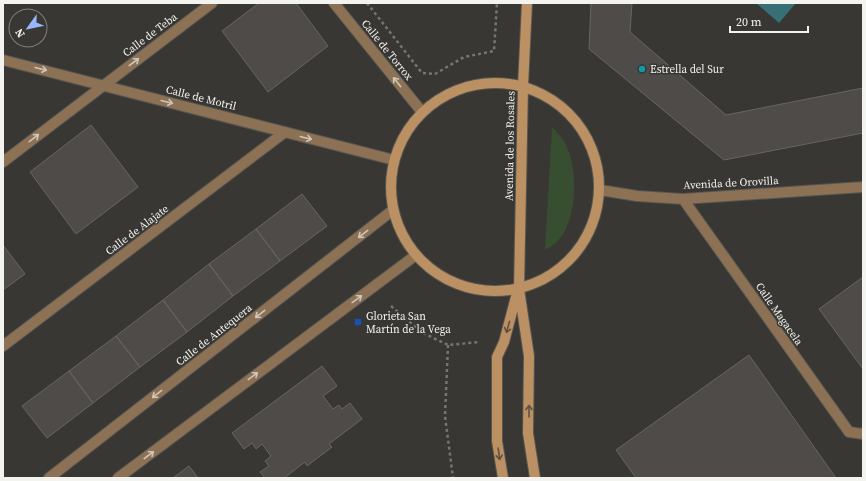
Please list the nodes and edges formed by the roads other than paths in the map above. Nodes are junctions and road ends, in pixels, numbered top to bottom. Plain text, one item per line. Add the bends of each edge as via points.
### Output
1 (212, 3) edge
2 (334, 3) edge
3 (527, 3) edge
4 (3, 60) edge
5 (102, 85) junction
6 (523, 86) junction
7 (422, 112) junction
8 (285, 132) junction
9 (394, 160) junction
10 (3, 162) edge
11 (863, 187) edge
12 (600, 190) junction
13 (683, 199) junction
14 (393, 210) junction
15 (416, 255) junction
16 (519, 289) junction
17 (3, 346) edge
18 (863, 434) edge
19 (49, 478) edge
20 (118, 478) edge
21 (503, 478) edge
22 (535, 478) edge

5 -> 1 street, Calle de Teba
7 -> 2 street, Calle de Torrox
3 - 6 main road, Avenida de los Rosales
4 -> 5 street, Calle de Motril
5 -> 8 street, Calle de Motril
10 -> 5 street, Calle de Teba
6 - 7 main road via 487,82 452,92
6 - 12 main road via 554,100 580,125 595,156
6 - 16 main road, Avenida de los Rosales
7 - 9 main road via 405,134
8 -> 9 street, Calle de Motril
8 - 17 street, Calle de Alajate
9 - 14 main road via 391,185
11 - 13 street, Avenida de Orovilla
12 - 13 street, Avenida de Orovilla
12 - 16 main road via 593,224 576,254 550,276
13 - 18 street, Calle Magacela via 849,432
14 - 15 main road via 402,234
14 -> 19 street, Calle de Antequera
15 - 16 main road via 437,274 462,286 490,292
20 -> 15 street
16 -> 21 main road, Avenida de los Rosales via 504,342 497,356 497,441
22 -> 16 main road, Avenida de los Rosales via 528,433 529,356

